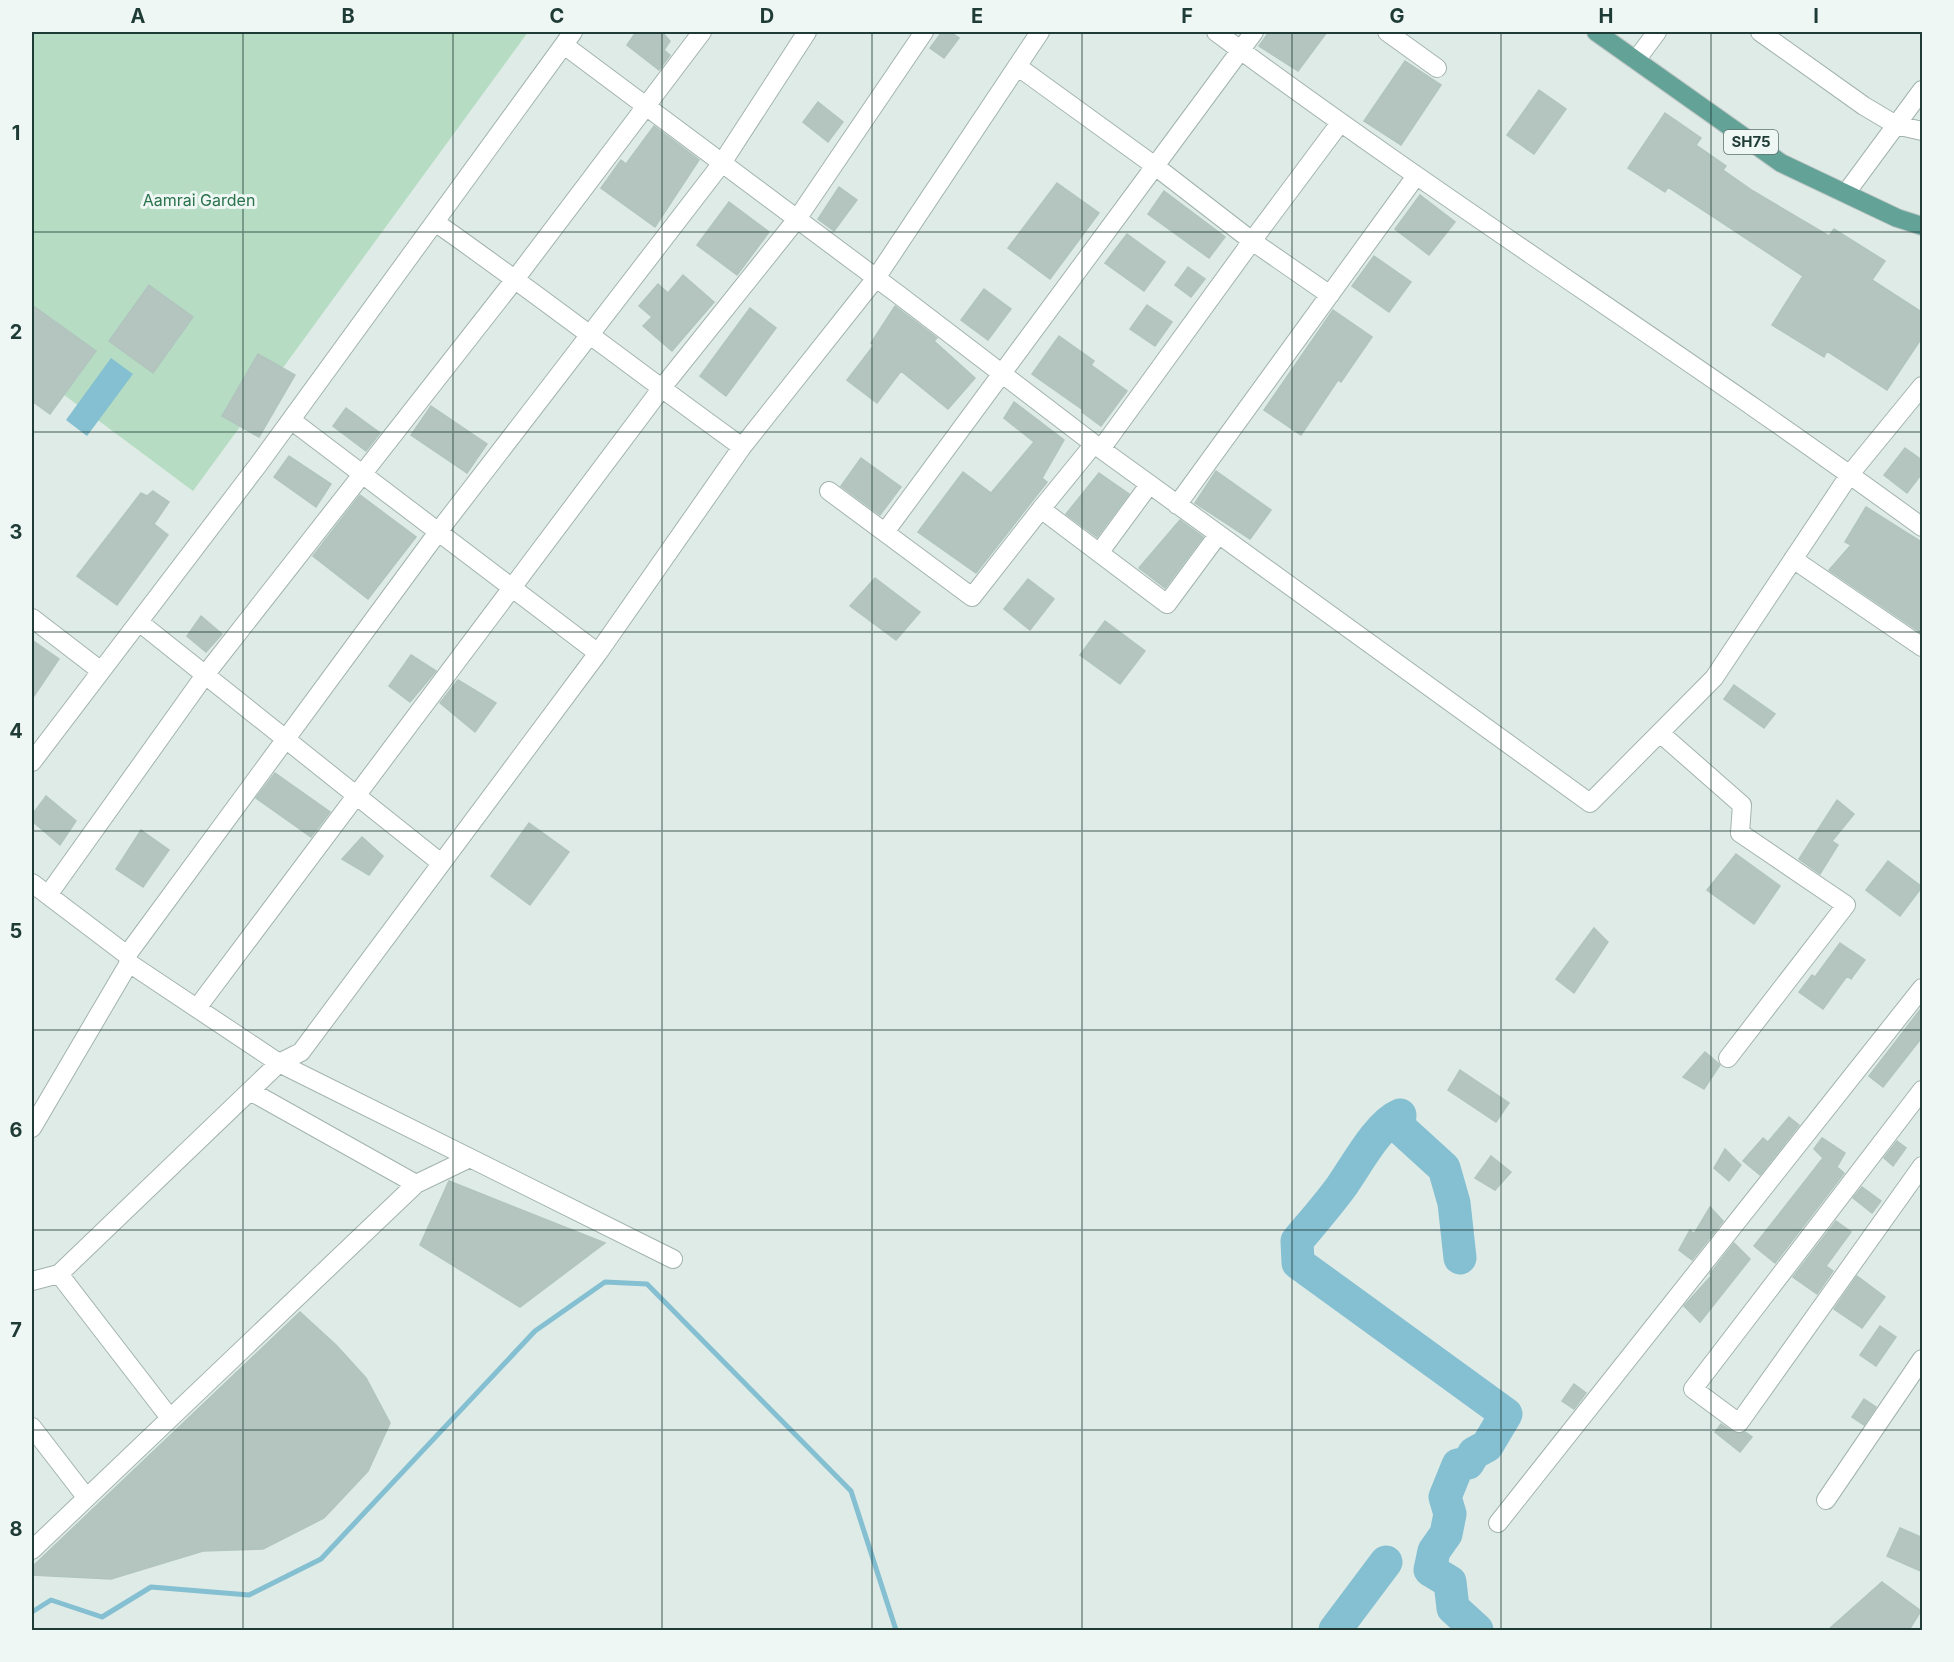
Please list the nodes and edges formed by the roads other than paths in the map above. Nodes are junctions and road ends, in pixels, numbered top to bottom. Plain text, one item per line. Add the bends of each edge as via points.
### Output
1 (702, 32) edge
2 (807, 32) edge
3 (924, 32) edge
4 (1040, 32) edge
5 (1216, 32) edge
6 (1254, 32) edge
7 (1387, 32) edge
8 (1596, 32) edge
9 (1657, 32) edge
10 (1760, 32) edge
11 (568, 38) edge
12 (1240, 50) junction
13 (1636, 60) junction
14 (1017, 66) junction
15 (1437, 68) dead end
16 (1923, 90) edge
17 (647, 107) junction
18 (1340, 123) junction
19 (1896, 125) junction
20 (1923, 131) edge
21 (722, 163) junction
22 (1155, 166) junction
23 (1416, 176) junction
24 (1846, 193) junction
25 (797, 219) junction
26 (435, 222) junction
27 (1923, 225) edge
28 (1252, 241) junction
29 (516, 278) junction
30 (876, 278) junction
31 (1330, 295) junction
32 (589, 336) junction
33 (1003, 375) junction
34 (1923, 386) edge
35 (661, 389) junction
36 (291, 420) junction
37 (742, 447) junction
38 (1097, 447) junction
39 (362, 474) junction
40 (1850, 474) junction
41 (1149, 485) junction
42 (829, 491) dead end
43 (1177, 505) junction
44 (1041, 509) junction
45 (1923, 527) edge
46 (438, 532) junction
47 (885, 532) junction
48 (1218, 535) junction
49 (1099, 553) junction
50 (1793, 559) junction
51 (513, 589) junction
52 (32, 618) edge
53 (139, 622) junction
54 (1923, 647) edge
55 (598, 653) junction
56 (101, 671) junction
57 (205, 675) junction
58 (1660, 733) junction
59 (285, 738) junction
60 (32, 762) edge
61 (357, 796) junction
62 (441, 863) junction
63 (32, 882) edge
64 (48, 895) junction
65 (128, 959) junction
66 (1923, 988) edge
67 (197, 1008) junction
68 (1728, 1058) dead end
69 (279, 1063) junction
70 (1923, 1090) edge
71 (250, 1091) junction
72 (32, 1128) edge
73 (470, 1158) junction
74 (1923, 1166) edge
75 (416, 1184) junction
76 (673, 1258) dead end
77 (59, 1274) junction
78 (32, 1281) edge
79 (1923, 1359) edge
80 (170, 1418) junction
81 (32, 1427) edge
82 (86, 1497) junction
83 (1826, 1500) dead end
84 (1498, 1523) dead end
85 (32, 1550) edge

1 - 17 street
2 - 21 street
3 - 25 street
4 - 14 street
5 - 12 street
6 - 12 street
7 - 15 street
8 - 13 main road, SH75
9 - 13 street
10 - 19 street
11 - 17 street
11 - 26 street
12 - 18 street
12 - 22 street
13 - 24 main road, SH75 via 1781,163
14 - 22 street
14 - 30 street
16 - 19 street
17 - 21 street
17 - 29 street
18 - 23 street
18 - 28 street
19 - 20 street
19 - 24 street
21 - 25 street
21 - 32 street
22 - 28 street
22 - 33 street
23 - 31 street
23 - 40 street
24 - 27 main road, SH75 via 1897,218
25 - 30 street
25 - 35 street
26 - 29 street
26 - 36 street
28 - 31 street
28 - 38 street
29 - 32 street
29 - 39 street
30 - 33 street
30 - 37 street
31 - 43 street
32 - 35 street
32 - 46 street
33 - 38 street
33 - 47 street
34 - 40 street
35 - 37 street
35 - 51 street
36 - 39 street
36 - 53 street
37 - 55 street
38 - 41 street
38 - 44 street
39 - 46 street
39 - 57 street
40 - 45 street
40 - 50 street
41 - 43 street
41 - 49 street
42 - 47 street
43 - 48 street
44 - 47 street via 972,597
44 - 49 street
46 - 51 street
46 - 59 street
48 - 49 street via 1167,604
48 - 58 street via 1590,803
50 - 54 street
50 - 58 street via 1714,678
51 - 55 street
51 - 61 street
52 - 56 street
53 - 56 street
53 - 57 street
55 - 62 street
56 - 60 street
57 - 59 street
57 - 64 street
58 - 68 street via 1742,805 1740,833 1846,905
59 - 61 street
59 - 65 street
61 - 62 street
61 - 67 street
62 - 69 street via 301,1052
63 - 64 street
64 - 65 street
65 - 67 street
65 - 72 street
66 - 84 street
67 - 69 street
69 - 71 street
69 - 73 street
70 - 74 street via 1693,1389 1739,1423
71 - 75 street
71 - 77 street
73 - 75 street
73 - 76 street
75 - 80 street
77 - 78 street
77 - 80 street
79 - 83 street
80 - 82 street
81 - 82 street
82 - 85 street

